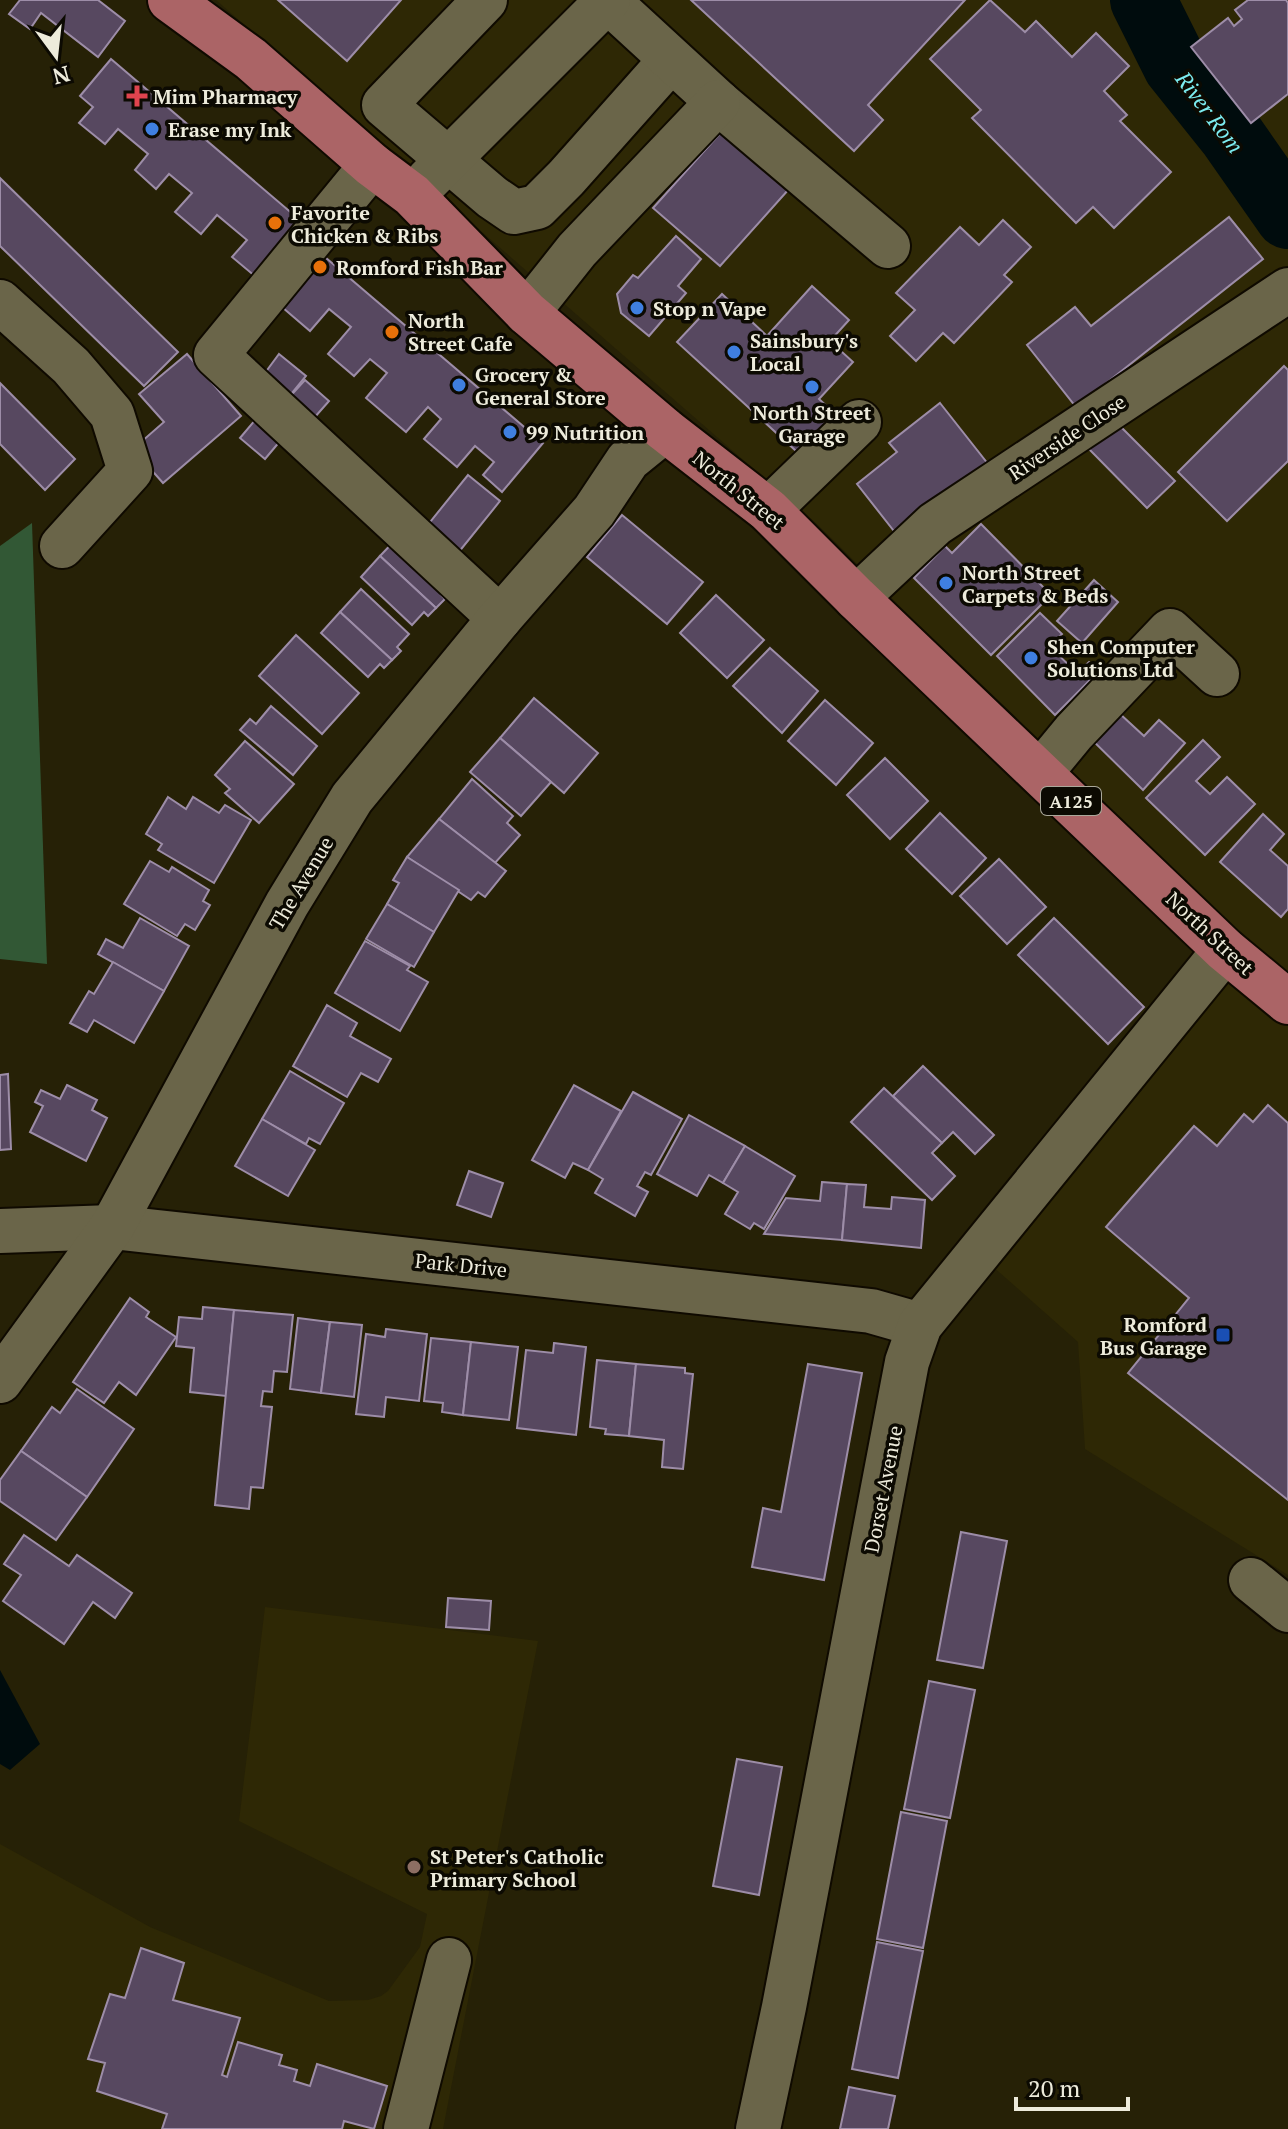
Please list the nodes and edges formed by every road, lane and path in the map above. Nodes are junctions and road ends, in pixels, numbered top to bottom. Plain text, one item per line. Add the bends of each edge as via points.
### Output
1 (170, 0) edge
2 (485, 0) edge
3 (607, 0) edge
4 (671, 60) junction
5 (718, 102) junction
6 (450, 160) junction
7 (372, 165) junction
8 (412, 195) junction
9 (888, 246) dead end
10 (1288, 290) edge
11 (0, 302) edge
12 (527, 313) junction
13 (859, 422) dead end
14 (665, 430) junction
15 (768, 510) junction
16 (62, 546) dead end
17 (856, 598) junction
18 (500, 618) junction
19 (1217, 674) dead end
20 (1041, 772) junction
21 (1225, 950) junction
22 (1288, 1002) edge
23 (112, 1227) junction
24 (0, 1231) edge
25 (920, 1325) junction
26 (0, 1381) edge
27 (1251, 1580) dead end
28 (1288, 1610) edge
29 (449, 1960) dead end
30 (406, 2129) edge
31 (758, 2129) edge

1 - 7 main road, North Street / A125 via 251,59
2 - 6 street via 384,105
3 - 4 street
3 - 6 street
4 - 5 street
4 - 6 street via 537,207 514,212
5 - 9 street
5 - 12 street via 577,250
6 - 8 street
7 - 8 main road, North Street / A125
7 - 18 street via 216,355
8 - 12 main road, North Street / A125
10 - 17 street, Riverside Close via 935,524
11 - 16 street via 71,366 112,414 130,471
12 - 14 main road, North Street / A125
13 - 15 street
14 - 15 main road, North Street / A125
14 - 18 street, The Avenue via 628,460 594,511
15 - 17 main road, North Street / A125
17 - 20 main road, North Street / A125
18 - 23 street, The Avenue via 352,798 287,904
19 - 20 street via 1170,631
20 - 21 main road, North Street / A125
21 - 22 main road, North Street / A125
21 - 25 street, Dorset Avenue
23 - 24 street, Park Drive
23 - 25 street, Park Drive via 871,1311
23 - 26 street, The Avenue
25 - 31 street, Dorset Avenue via 907,1362
27 - 28 street
29 - 30 street

